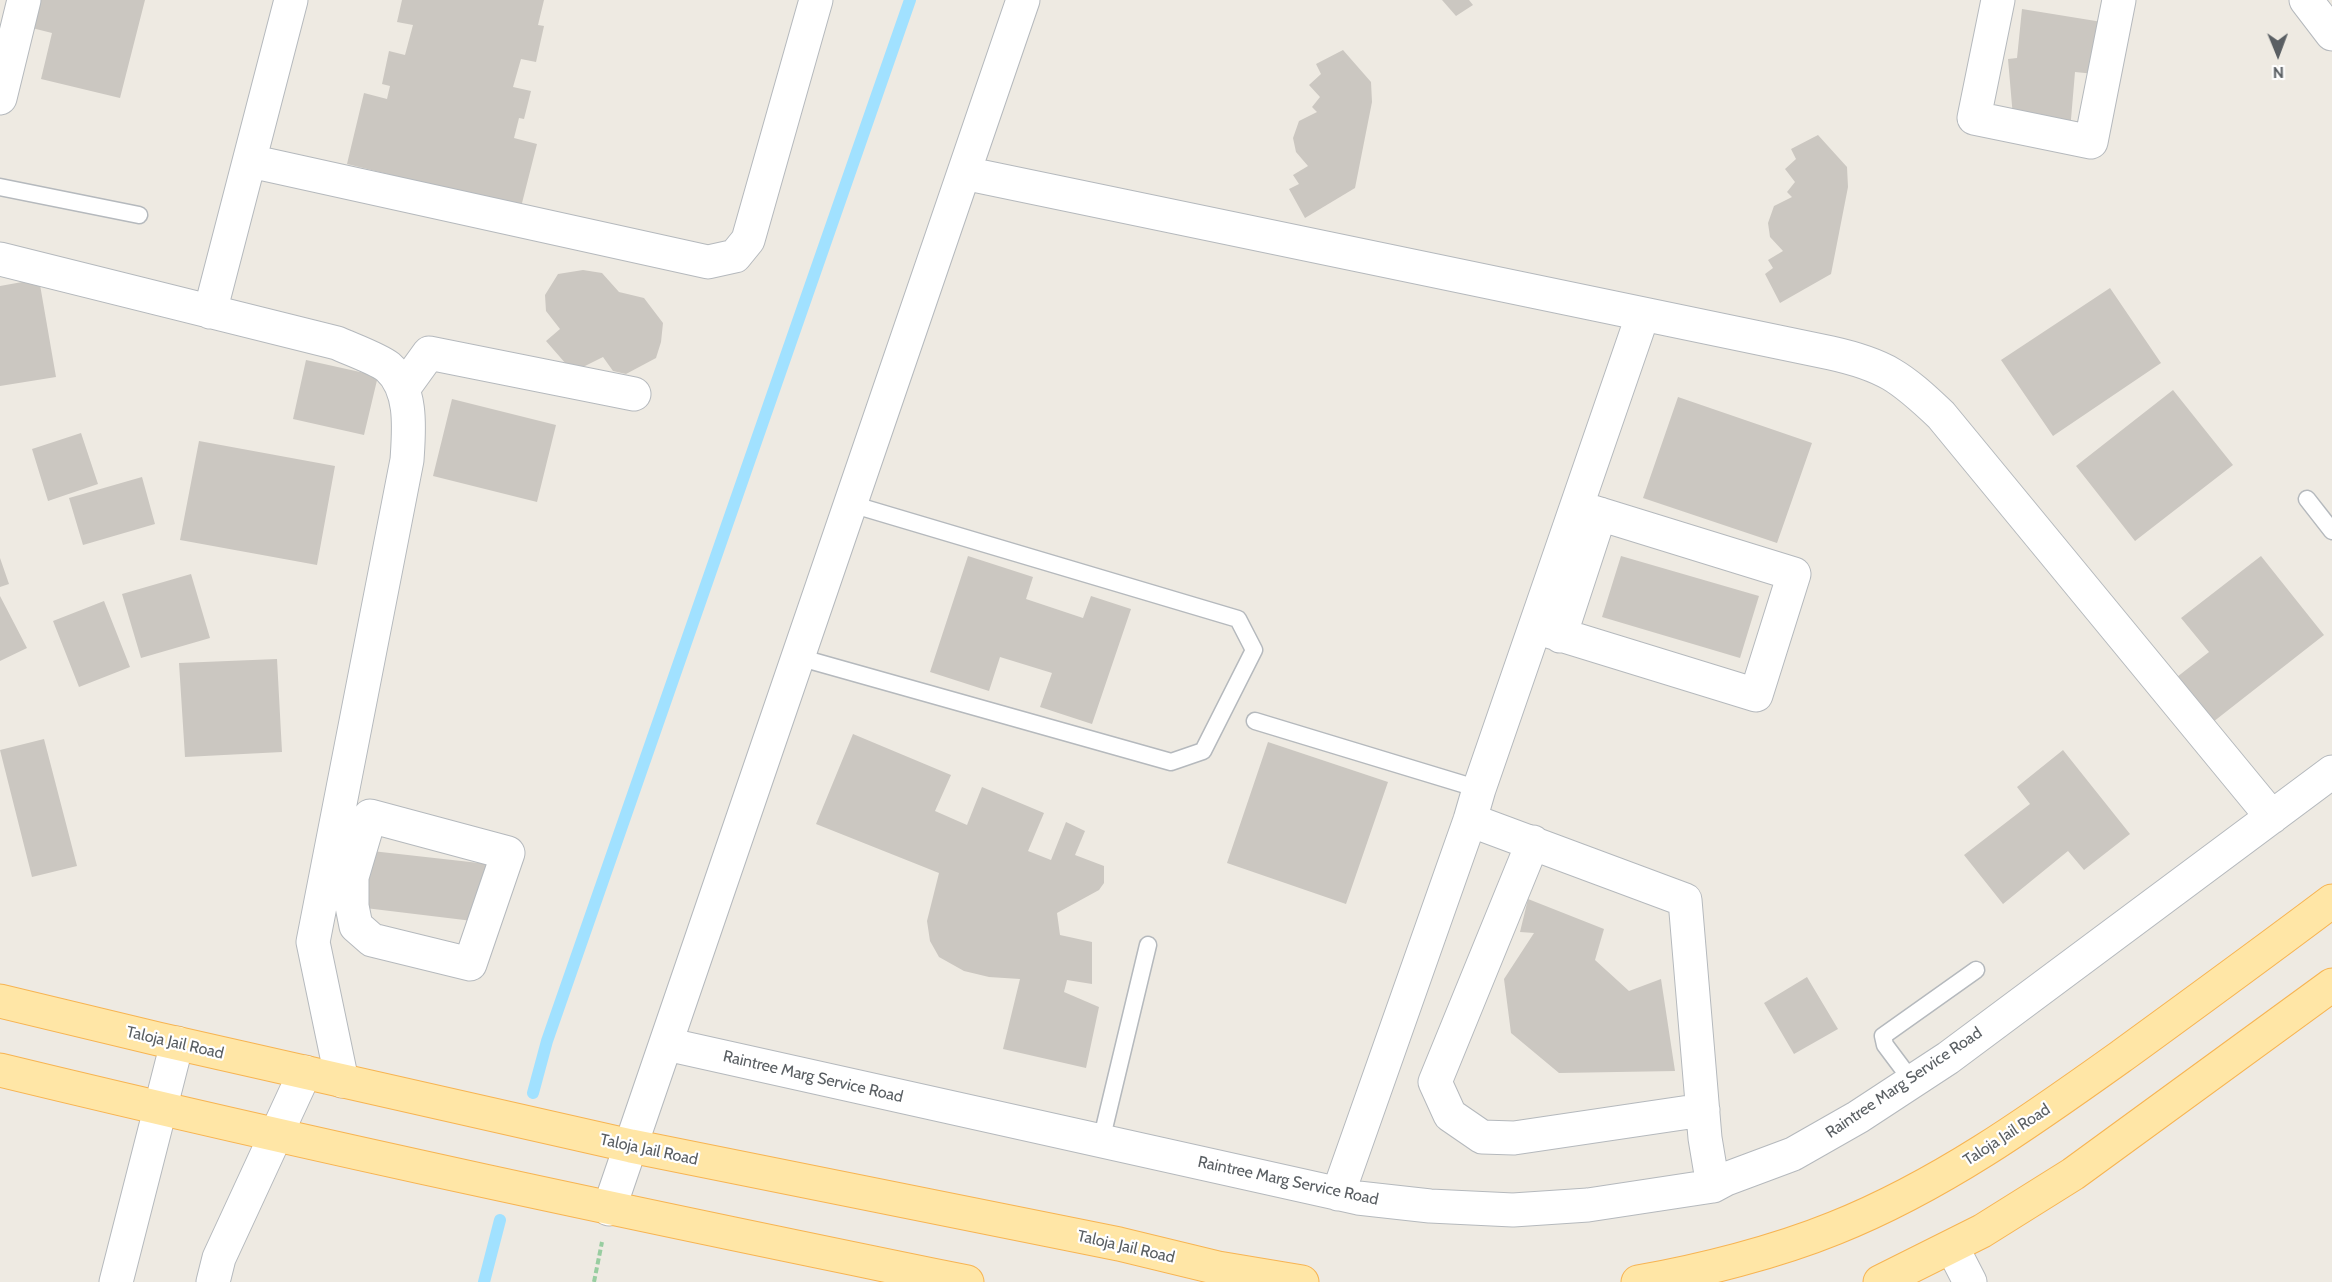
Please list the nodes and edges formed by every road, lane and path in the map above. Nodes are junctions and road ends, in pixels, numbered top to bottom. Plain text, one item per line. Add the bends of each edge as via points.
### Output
1 (24, 0) edge
2 (291, 0) edge
3 (816, 0) edge
4 (1023, 0) edge
5 (1998, 0) edge
6 (2119, 0) edge
7 (2306, 0) edge
8 (2332, 34) edge
9 (0, 98) edge
10 (250, 161) junction
11 (964, 173) junction
12 (0, 187) edge
13 (140, 215) dead end
14 (0, 259) edge
15 (210, 312) junction
16 (1643, 314) junction
17 (403, 389) junction
18 (634, 393) dead end
19 (2307, 499) dead end
20 (851, 504) junction
21 (1588, 510) junction
22 (2332, 531) edge
23 (1548, 631) junction
24 (798, 657) junction
25 (1255, 721) dead end
26 (2332, 772) edge
27 (1479, 789) junction
28 (2272, 817) junction
29 (1470, 820) junction
30 (351, 830) junction
31 (1533, 842) junction
32 (2332, 901) edge
33 (1148, 945) dead end
34 (1976, 970) dead end
35 (2332, 985) edge
36 (0, 1001) edge
37 (177, 1043) junction
38 (666, 1044) junction
39 (0, 1070) edge
40 (305, 1072) junction
41 (342, 1081) junction
42 (1912, 1081) junction
43 (160, 1109) junction
44 (1703, 1110) junction
45 (276, 1134) junction
46 (1101, 1141) junction
47 (631, 1146) junction
48 (1713, 1186) junction
49 (1338, 1194) junction
50 (609, 1209) junction
51 (1952, 1247) junction
52 (116, 1282) edge
53 (213, 1282) edge
54 (967, 1282) edge
55 (1302, 1282) edge
56 (1638, 1282) edge
57 (1880, 1282) edge
58 (1970, 1282) edge

1 - 9 street
2 - 10 street
3 - 10 street via 748,240 735,256 708,262
4 - 11 street
5 - 6 street via 1974,117 2091,142
7 - 8 street
10 - 15 street
11 - 16 street
11 - 20 street
12 - 13 lane
14 - 15 street
15 - 17 street via 337,343 388,367
16 - 21 street
16 - 28 street via 1859,359 1910,385 1941,415
17 - 18 street via 429,353
17 - 30 street via 410,425 407,460
19 - 22 lane
20 - 24 street
20 - 24 lane via 1238,619 1254,650 1203,751 1171,762
21 - 23 street
21 - 23 street via 1794,574 1756,696
23 - 27 street
24 - 38 street
25 - 27 lane
26 - 28 street, Raintree Marg Service Road
27 - 29 street
28 - 42 street, Raintree Marg Service Road
29 - 31 street
29 - 49 street
30 - 30 street via 370,816 508,853 470,964 372,940 356,926
30 - 41 street via 313,942
31 - 44 street via 1686,900
31 - 44 street via 1435,1082 1450,1114 1482,1137 1514,1138
32 - 56 main road, Taloja Jail Road via 2036,1118 1948,1173 1835,1228 1728,1261
33 - 46 lane
34 - 42 lane via 1883,1036 1885,1045
35 - 51 main road via 2073,1174
36 - 37 main road, Taloja Jail Road
37 - 40 main road, Taloja Jail Road
37 - 43 street
38 - 46 street, Raintree Marg Service Road
38 - 47 street
39 - 43 main road
40 - 41 main road, Taloja Jail Road
40 - 45 street
41 - 47 main road, Taloja Jail Road
42 - 48 street, Raintree Marg Service Road via 1858,1118 1793,1154
43 - 45 main road
43 - 52 street
44 - 48 street
45 - 50 main road
45 - 53 street via 219,1258
46 - 49 street, Raintree Marg Service Road
47 - 50 street
47 - 55 main road, Taloja Jail Road
48 - 49 street, Raintree Marg Service Road via 1588,1205 1513,1210 1430,1206
50 - 54 main road
51 - 57 main road
51 - 58 street

